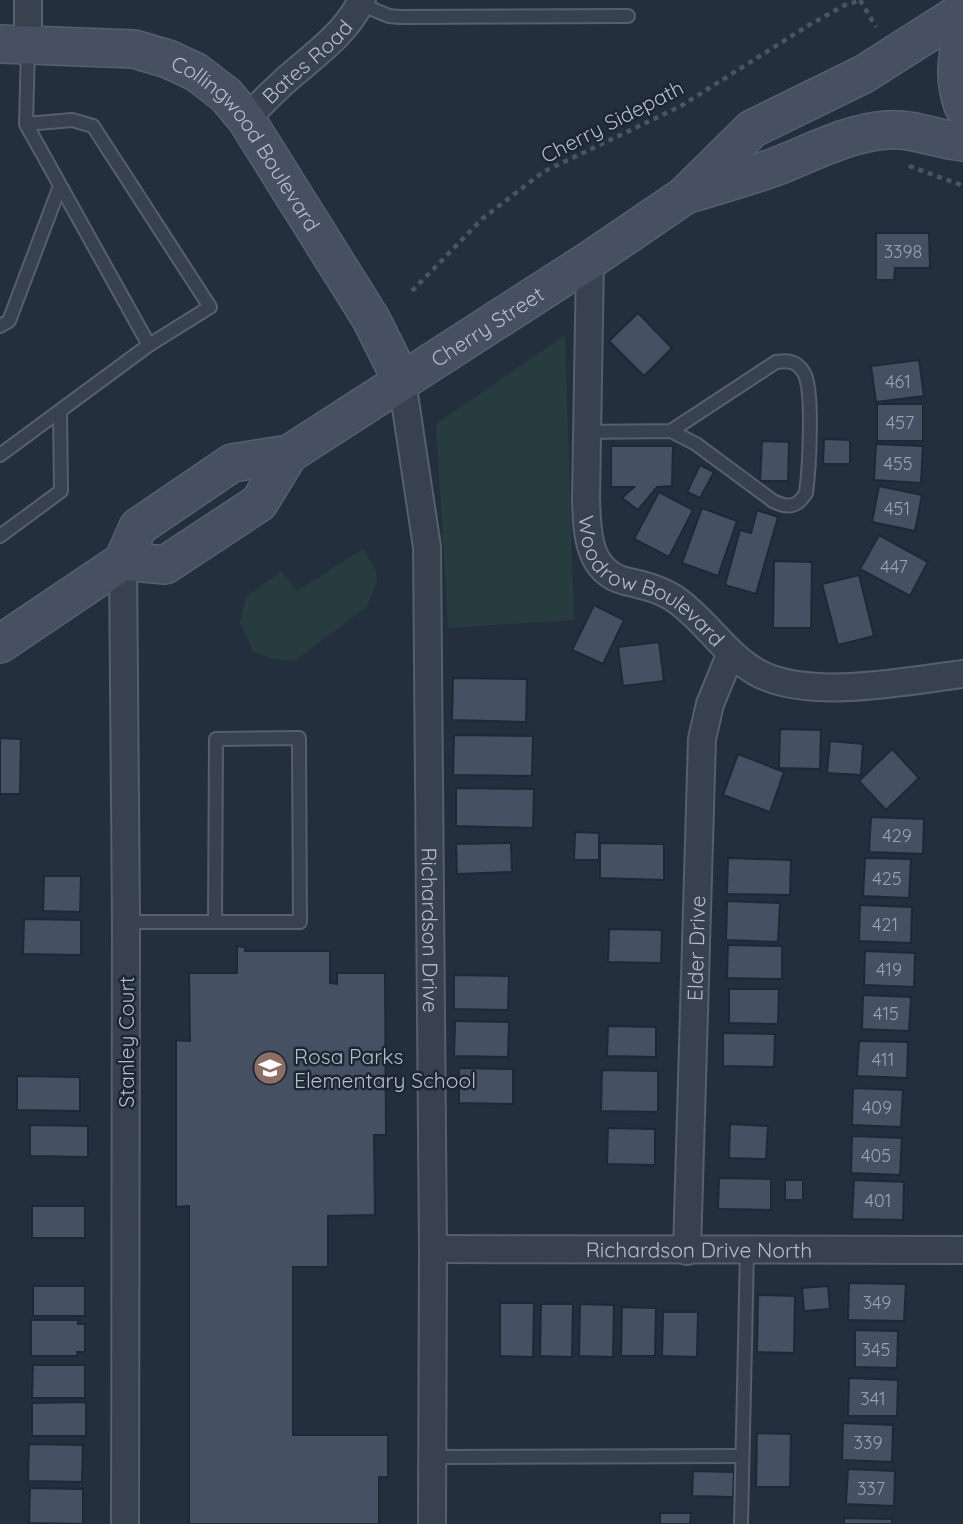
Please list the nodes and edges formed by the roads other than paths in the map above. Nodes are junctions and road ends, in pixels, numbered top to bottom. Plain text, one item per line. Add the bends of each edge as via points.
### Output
1 (28, 0) edge
2 (361, 2) edge
3 (963, 11) edge
4 (628, 16) dead end
5 (963, 34) edge
6 (14, 44) edge
7 (963, 106) edge
8 (246, 119) junction
9 (26, 124) junction
10 (963, 142) edge
11 (61, 186) junction
12 (684, 196) junction
13 (590, 260) junction
14 (0, 326) edge
15 (149, 345) junction
16 (402, 381) junction
17 (60, 411) junction
18 (671, 431) junction
19 (586, 432) junction
20 (289, 454) junction
21 (0, 455) edge
22 (0, 536) edge
23 (123, 561) junction
24 (0, 644) edge
25 (731, 653) junction
26 (963, 674) edge
27 (126, 922) junction
28 (215, 922) junction
29 (433, 1249) junction
30 (963, 1250) edge
31 (687, 1251) junction
32 (747, 1251) junction
33 (742, 1456) junction
34 (434, 1457) junction
35 (125, 1524) edge
36 (432, 1524) edge
37 (741, 1524) edge

1 - 6 street
2 - 4 lane via 400,17
2 - 8 street, Bates Road via 340,35
3 - 12 main road, Cherry Street via 864,74 752,129
5 - 7 main road via 956,79
6 - 8 main road, Collingwood Boulevard via 134,50 168,59 196,72 226,95
6 - 9 lane
8 - 16 main road, Collingwood Boulevard via 371,319
9 - 11 lane
9 - 15 lane via 72,120 93,126 210,307
10 - 12 main road, Cherry Street via 911,130 862,134
11 - 14 lane via 9,321
11 - 15 lane
12 - 13 main road, Cherry Street
13 - 16 main road, Cherry Street
13 - 19 street, Woodrow Boulevard
15 - 17 lane
16 - 20 main road, Cherry Street
16 - 29 street, Richardson Drive via 427,547
17 - 21 lane
17 - 22 lane via 61,491
18 - 18 lane via 776,362 795,363 808,381 806,493 793,506 773,501
18 - 19 lane
19 - 25 street, Woodrow Boulevard via 587,524 595,560 606,573 676,600
20 - 23 main road, Cherry Street via 232,463 138,527
20 - 23 main road, Cherry Street via 259,503 165,565
23 - 24 main road
23 - 27 street, Stanley Court
25 - 26 street, Woodrow Boulevard via 759,674 818,687 876,686
25 - 31 street, Elder Drive via 710,704 702,739
27 - 28 lane
27 - 35 street, Stanley Court
28 - 28 lane via 300,922 299,738 216,739
29 - 31 street, Richardson Drive North
29 - 34 street, Richardson Drive
30 - 32 street, Richardson Drive North
31 - 32 street, Richardson Drive North
32 - 33 lane
33 - 34 lane
33 - 37 lane
34 - 36 street, Richardson Drive

